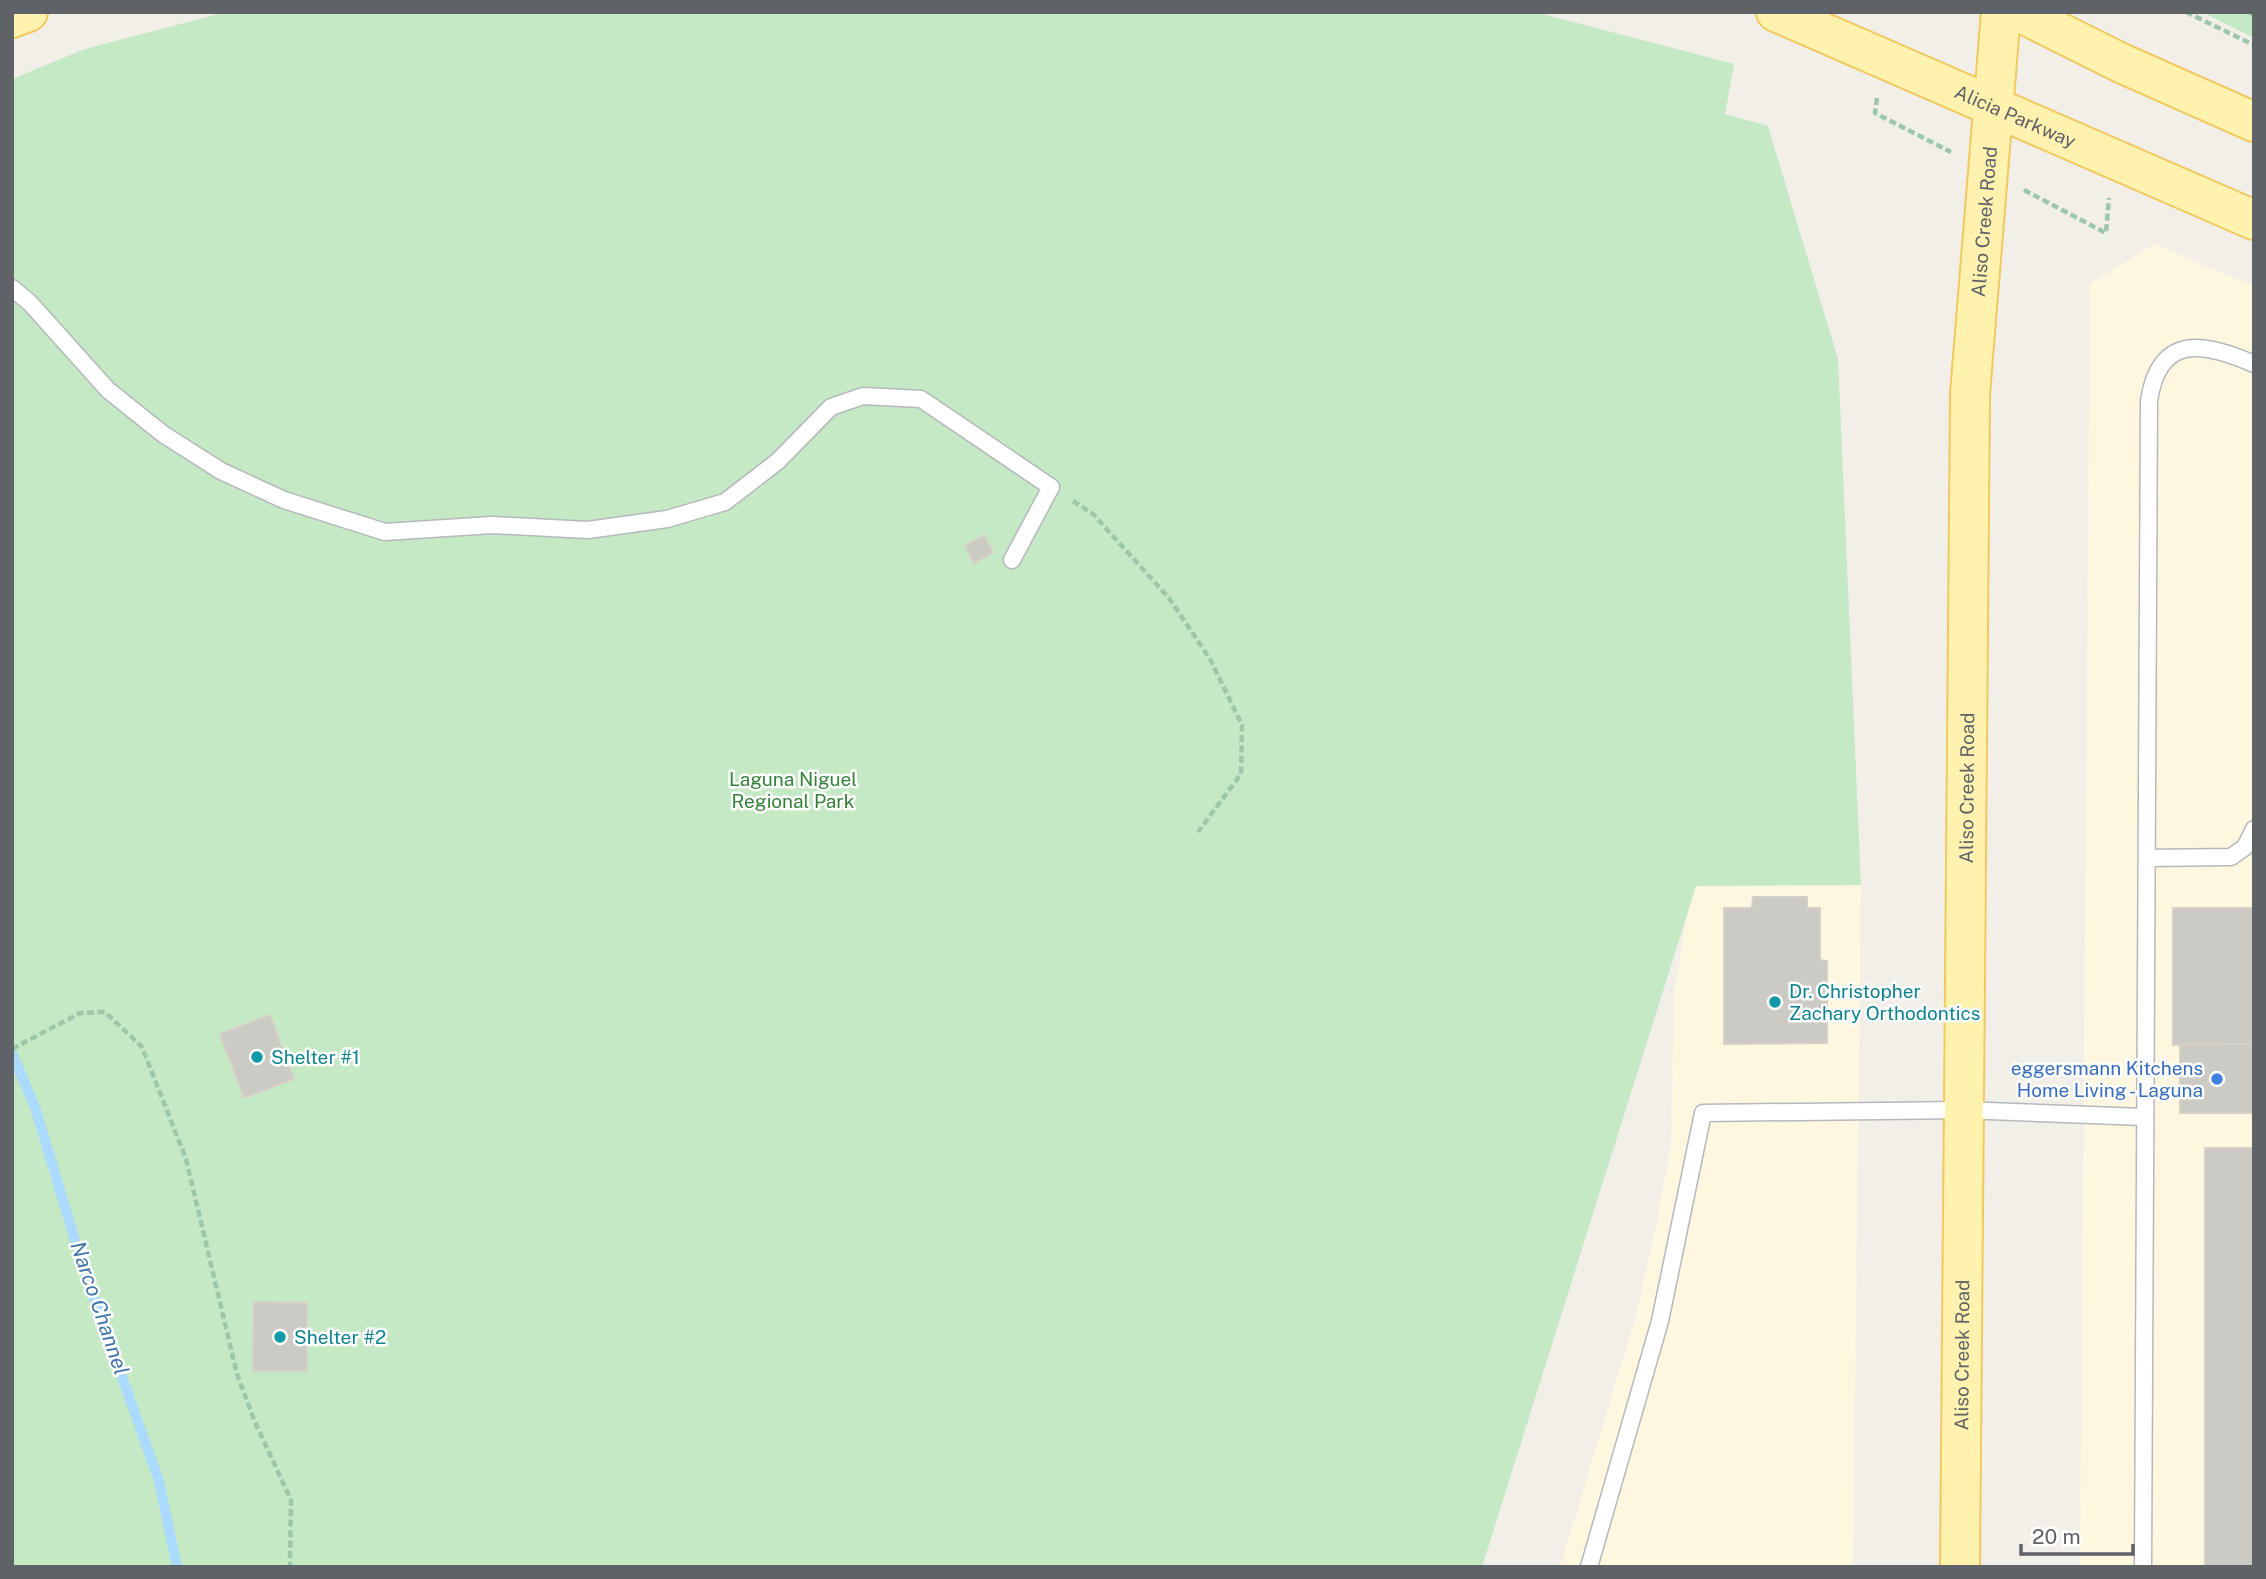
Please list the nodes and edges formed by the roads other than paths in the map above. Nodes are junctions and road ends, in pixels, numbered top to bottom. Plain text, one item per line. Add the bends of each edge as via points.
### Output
1 (29, 12) edge
2 (1776, 12) edge
3 (2001, 12) edge
4 (2019, 12) edge
5 (12, 18) edge
6 (1993, 104) junction
7 (2254, 122) edge
8 (2254, 220) edge
9 (12, 288) edge
10 (2254, 364) edge
11 (1013, 560) dead end
12 (2254, 829) edge
13 (2147, 858) junction
14 (1963, 1110) junction
15 (2143, 1117) junction
16 (2143, 1565) edge
17 (1589, 1567) edge
18 (1960, 1567) edge

1 - 5 main road
2 - 6 main road, Alicia Parkway
3 - 6 main road, Aliso Creek Road
4 - 7 main road
6 - 8 main road, Alicia Parkway
6 - 14 main road, Aliso Creek Road via 1969,394
9 - 11 lane via 108,390 163,434 220,471 274,495 385,532 492,525 589,530 667,519 725,502 778,461 831,407 863,396 899,396 922,399 1051,487
10 - 13 lane via 2207,346 2165,359 2152,377
12 - 13 lane via 2245,847 2231,857
13 - 15 lane
14 - 15 lane
14 - 17 lane via 1703,1113 1660,1321
14 - 18 main road, Aliso Creek Road
15 - 16 lane

